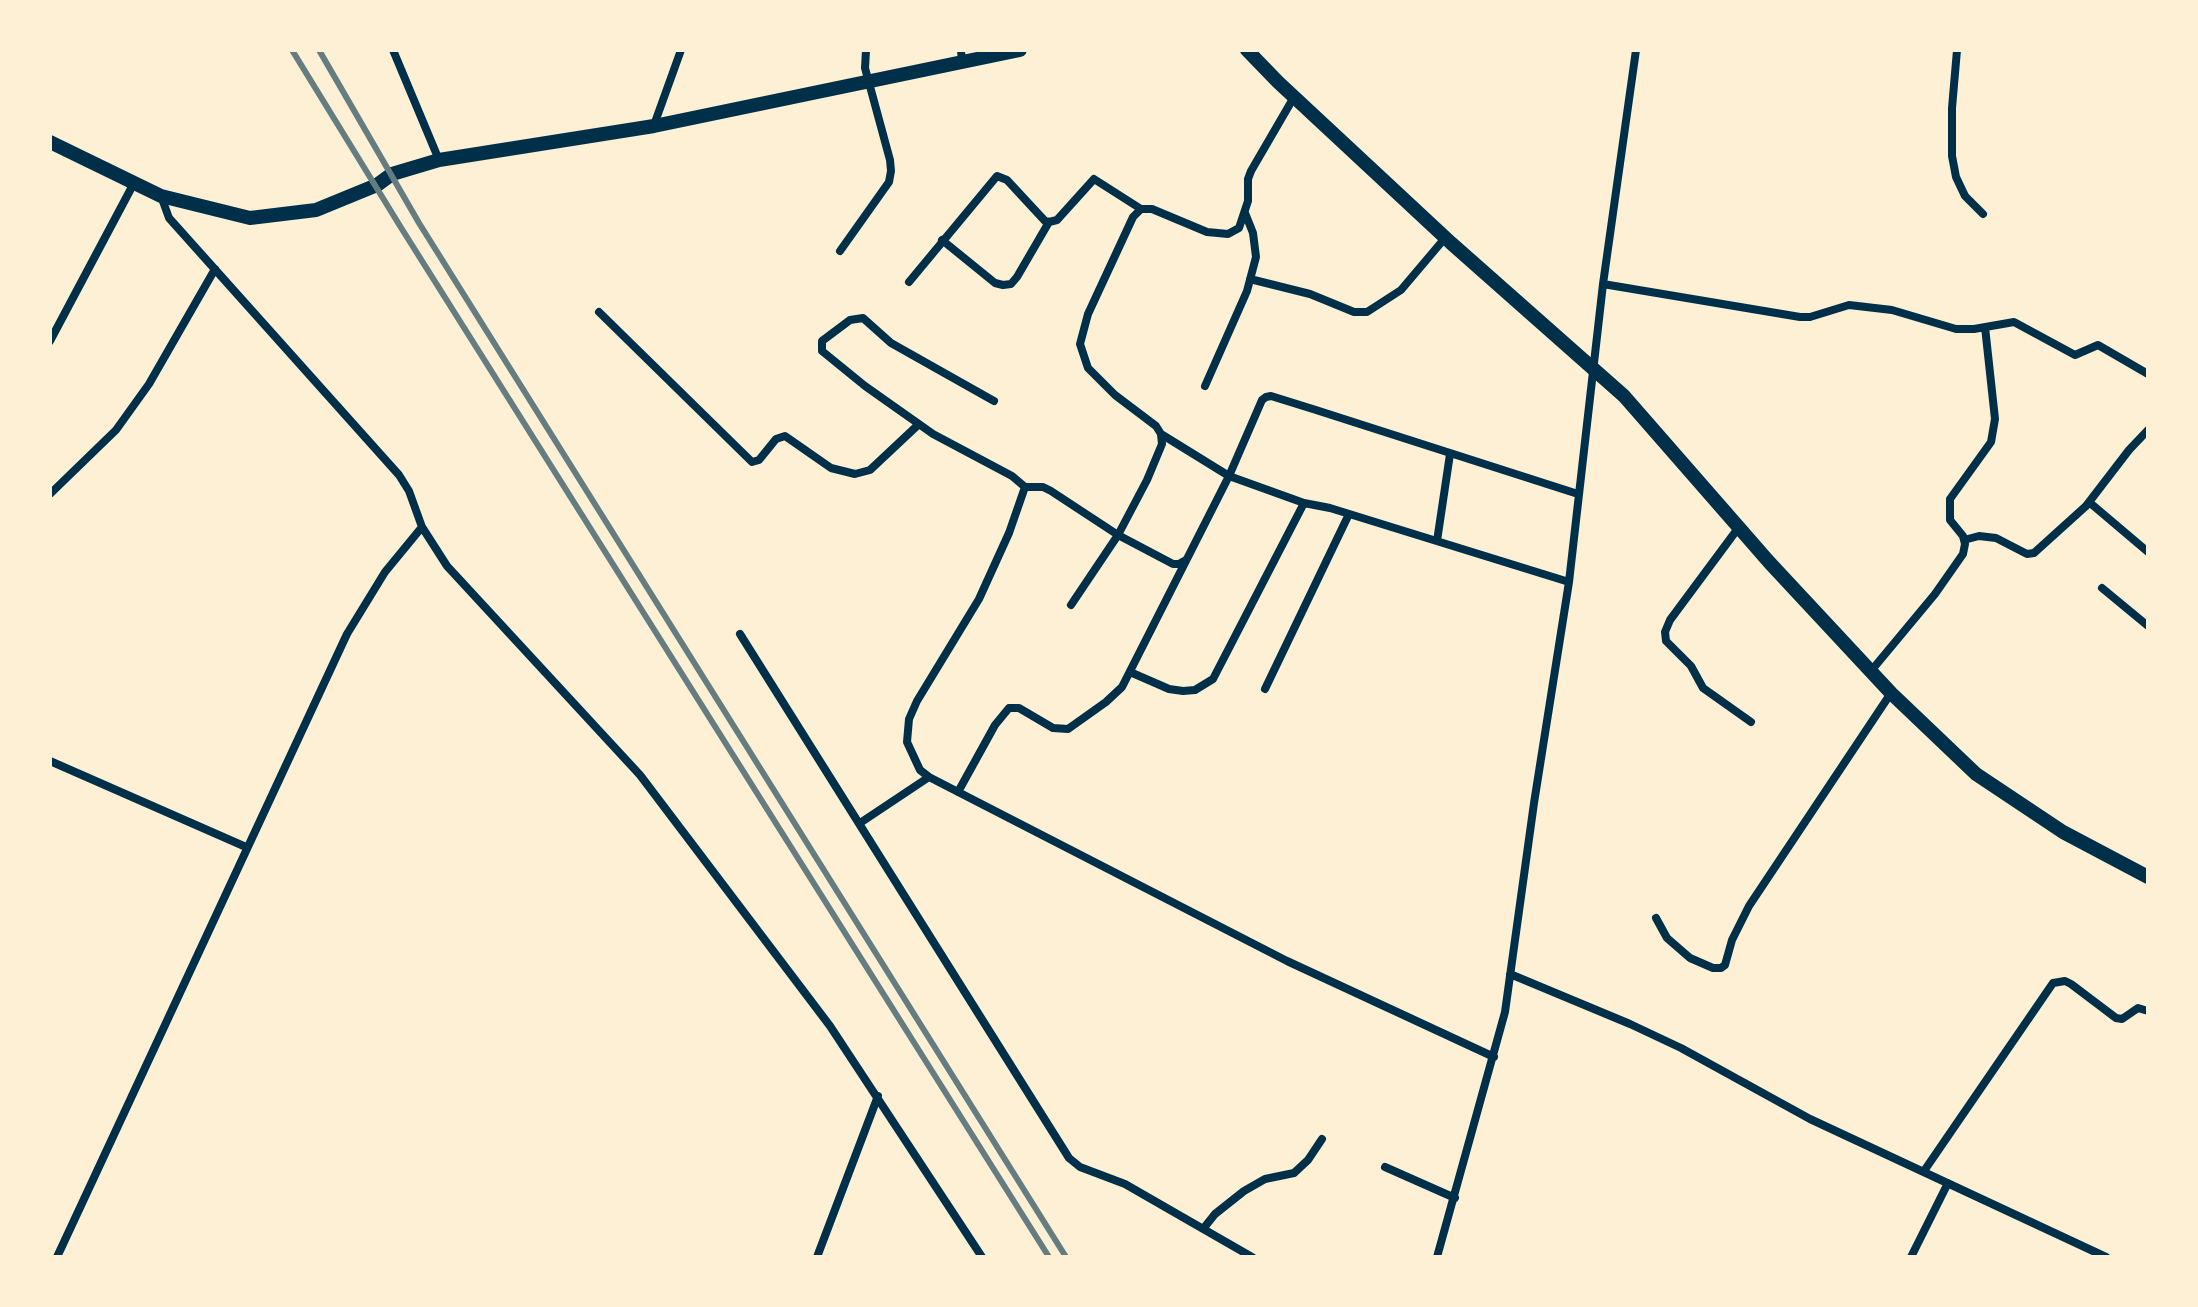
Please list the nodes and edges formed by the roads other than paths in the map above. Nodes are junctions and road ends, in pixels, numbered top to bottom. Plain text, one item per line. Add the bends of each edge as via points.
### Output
1 (393, 50) edge
2 (681, 50) edge
3 (866, 50) edge
4 (1020, 50) edge
5 (1247, 50) edge
6 (1636, 50) edge
7 (1957, 50) edge
8 (961, 56) edge
9 (869, 83) junction
10 (1294, 97) junction
11 (654, 126) junction
12 (50, 142) edge
13 (439, 160) junction
14 (134, 183) junction
15 (161, 196) junction
16 (1141, 209) junction
17 (1245, 212) junction
18 (1983, 214) dead end
19 (1049, 222) junction
20 (1445, 238) junction
21 (942, 240) junction
22 (840, 251) dead end
23 (215, 269) junction
24 (1250, 279) junction
25 (909, 282) dead end
26 (1603, 284) junction
27 (599, 312) dead end
28 (1985, 327) junction
29 (50, 341) edge
30 (1594, 369) junction
31 (2148, 374) edge
32 (1205, 386) dead end
33 (994, 401) dead end
34 (919, 424) junction
35 (2148, 430) edge
36 (1161, 434) junction
37 (1450, 454) junction
38 (1229, 476) junction
39 (1025, 487) junction
40 (50, 494) edge
41 (1578, 494) junction
42 (2089, 502) junction
43 (1304, 503) junction
44 (1349, 514) junction
45 (422, 527) junction
46 (1739, 527) junction
47 (1118, 535) junction
48 (1964, 540) junction
49 (1437, 541) junction
50 (2148, 552) edge
51 (1186, 560) junction
52 (1569, 582) junction
53 (2102, 588) dead end
54 (1071, 605) dead end
55 (2148, 626) edge
56 (740, 634) dead end
57 (1871, 671) junction
58 (1130, 672) junction
59 (1265, 689) dead end
60 (1891, 693) junction
61 (1751, 722) dead end
62 (50, 761) edge
63 (929, 777) junction
64 (958, 792) junction
65 (860, 823) junction
66 (246, 847) junction
67 (2148, 877) edge
68 (1656, 918) dead end
69 (1510, 974) junction
70 (2148, 1011) edge
71 (1494, 1057) junction
72 (878, 1096) junction
73 (1322, 1139) dead end
74 (1385, 1167) dead end
75 (1924, 1171) junction
76 (1948, 1183) junction
77 (1455, 1198) junction
78 (1203, 1229) junction
79 (57, 1257) edge
80 (817, 1257) edge
81 (982, 1257) edge
82 (1252, 1257) edge
83 (1437, 1257) edge
84 (1911, 1257) edge
85 (2106, 1257) edge

1 - 13 street
2 - 11 street
3 - 9 street
4 - 8 street
5 - 10 street
6 - 26 street
7 - 18 street via 1952,156 1965,196
8 - 9 street
9 - 11 street
9 - 22 street via 890,160 889,182
10 - 17 street via 1251,171
10 - 20 street
11 - 13 street
12 - 14 street
13 - 15 street via 392,174 316,210 250,218
14 - 15 street
14 - 29 street
15 - 23 street via 169,218
16 - 17 street via 1219,234 1239,228
16 - 19 street via 1094,179 1057,220
16 - 36 street via 1088,314 1080,344 1098,380
17 - 24 street via 1257,247
19 - 21 street via 997,176
19 - 21 street via 1011,284 995,283
20 - 24 street via 1401,290 1367,312
20 - 30 street
21 - 25 street
23 - 40 street via 149,384 116,430
23 - 45 street via 399,475
24 - 32 street
26 - 28 street via 1800,317 1849,305 1892,310 1956,329
26 - 30 street
27 - 34 street via 752,462 785,436 831,468 855,474 870,470
28 - 31 street via 2014,322 2075,355 2098,345
28 - 48 street via 1995,419 1991,442 1950,499 1950,520
30 - 41 street
30 - 46 street
33 - 34 street via 891,343 863,318 850,320 822,341 822,351
34 - 39 street
35 - 42 street
36 - 38 street
36 - 47 street via 1147,480
37 - 38 street via 1271,396 1262,400
37 - 41 street
37 - 49 street
38 - 43 street
38 - 51 street
39 - 47 street via 1051,491
39 - 63 street via 979,599 909,719 907,742
41 - 52 street
42 - 48 street via 2034,553 1996,538
42 - 50 street
43 - 44 street
43 - 58 street via 1213,679 1183,691
44 - 49 street
44 - 59 street
45 - 66 street via 385,572 347,634
45 - 72 street via 447,566 640,775
46 - 57 street
46 - 61 street via 1665,632 1666,641 1691,666 1703,688
47 - 51 street via 1173,564
47 - 54 street
48 - 57 street via 1963,554 1935,594
49 - 52 street
51 - 58 street
52 - 69 street
53 - 55 street
56 - 65 street
57 - 60 street
58 - 64 street via 1116,693 1068,729 1053,728 1019,708 1009,708
60 - 67 street via 1998,791
60 - 68 street via 1749,906 1725,965 1713,968 1690,958 1667,938
62 - 66 street
63 - 64 street
63 - 65 street
64 - 71 street via 1287,961
65 - 78 street via 1069,1158
66 - 79 street
69 - 71 street
69 - 75 street via 1656,1036 1810,1119
70 - 75 street via 2138,1008 2116,1018 2071,984 2053,983
71 - 77 street
72 - 80 street
72 - 81 street
73 - 78 street via 1294,1173 1265,1179 1244,1191
74 - 77 street
75 - 76 street
76 - 84 street
76 - 85 street
77 - 83 street
78 - 82 street

